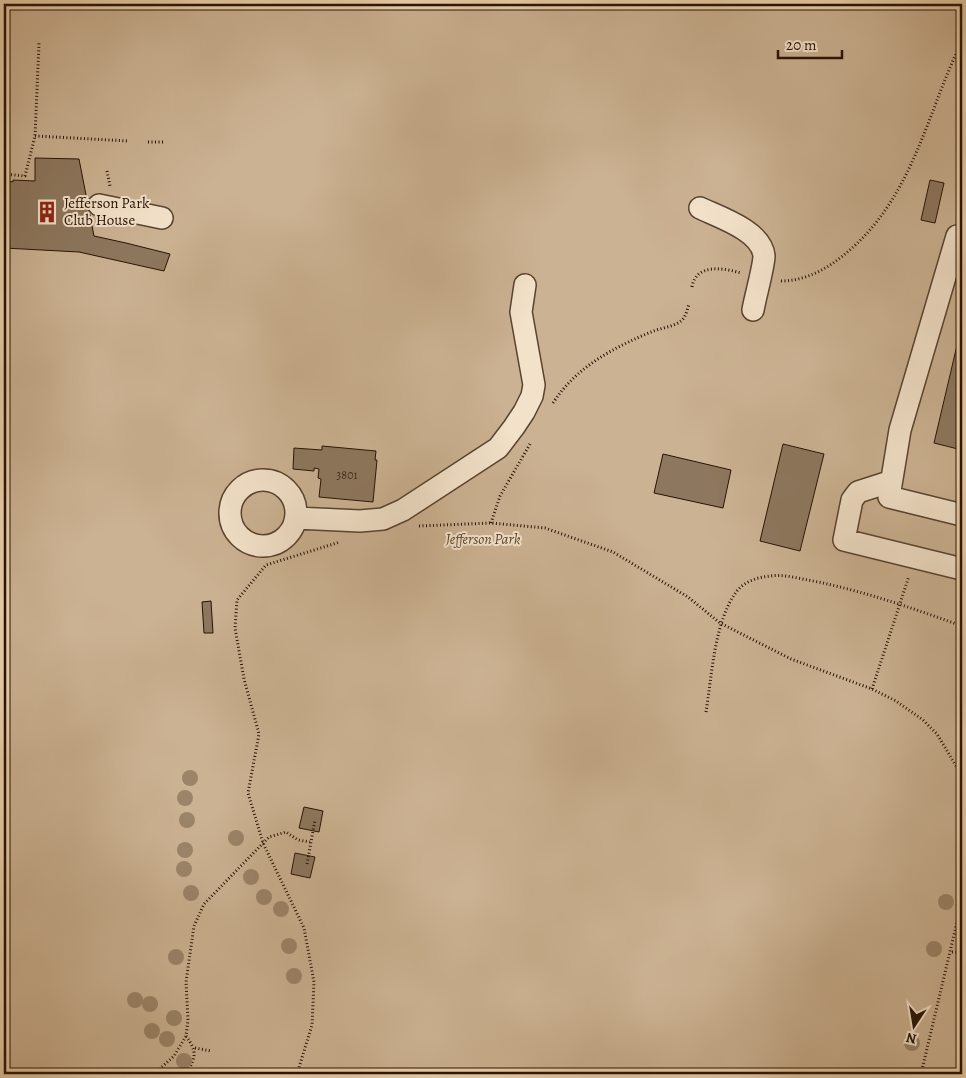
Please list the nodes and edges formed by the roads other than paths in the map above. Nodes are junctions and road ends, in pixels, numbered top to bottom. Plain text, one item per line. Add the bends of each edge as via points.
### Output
1 (105, 198) road end
2 (700, 208) dead end
3 (162, 218) dead end
4 (957, 236) dead end
5 (525, 285) dead end
6 (753, 310) dead end
7 (887, 490) junction
8 (962, 515) edge
9 (296, 518) dead end
10 (962, 569) edge

1 - 3 street
2 - 6 street via 747,231 760,244 764,256
4 - 7 street via 900,430
5 - 9 street via 521,312 534,385 524,412 498,448 403,510 383,519
7 - 8 street
7 - 10 street via 858,492 852,500 844,540

